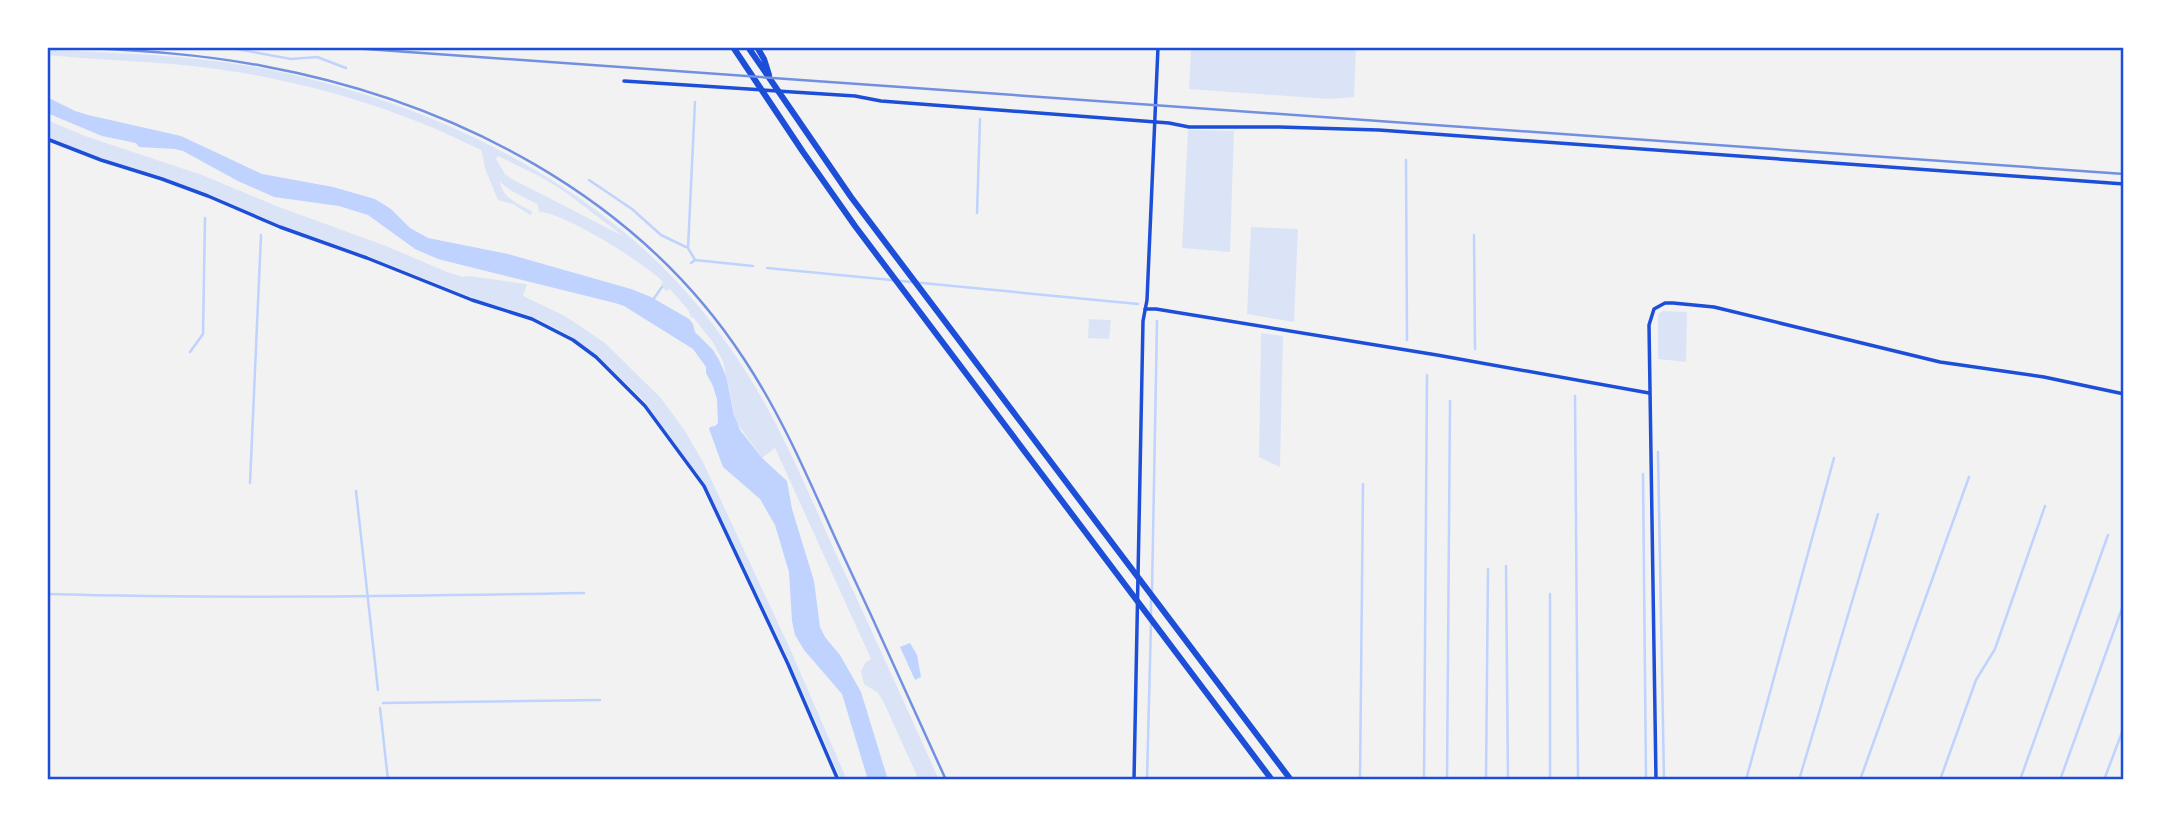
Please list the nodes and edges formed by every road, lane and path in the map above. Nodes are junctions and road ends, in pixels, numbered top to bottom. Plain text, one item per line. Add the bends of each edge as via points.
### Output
1 (733, 47) edge
2 (748, 47) edge
3 (757, 47) edge
4 (1158, 47) edge
5 (625, 81) dead end
6 (772, 84) junction
7 (1154, 122) junction
8 (47, 139) edge
9 (2124, 184) edge
10 (1145, 310) junction
11 (1650, 394) junction
12 (2124, 394) edge
13 (838, 780) edge
14 (1134, 780) edge
15 (1272, 780) edge
16 (1291, 780) edge
17 (1656, 780) edge

1 - 15 highway via 855,226
2 - 6 highway
3 - 6 highway
4 - 7 street
5 - 7 street
6 - 16 highway via 907,272
7 - 9 street via 1189,127 1379,130
7 - 10 street
8 - 13 street via 532,319 596,357 645,406 704,486
10 - 11 street via 1234,321
10 - 14 street
11 - 12 street via 1650,318 1654,309 1673,303 1714,307 1940,362
11 - 17 street

